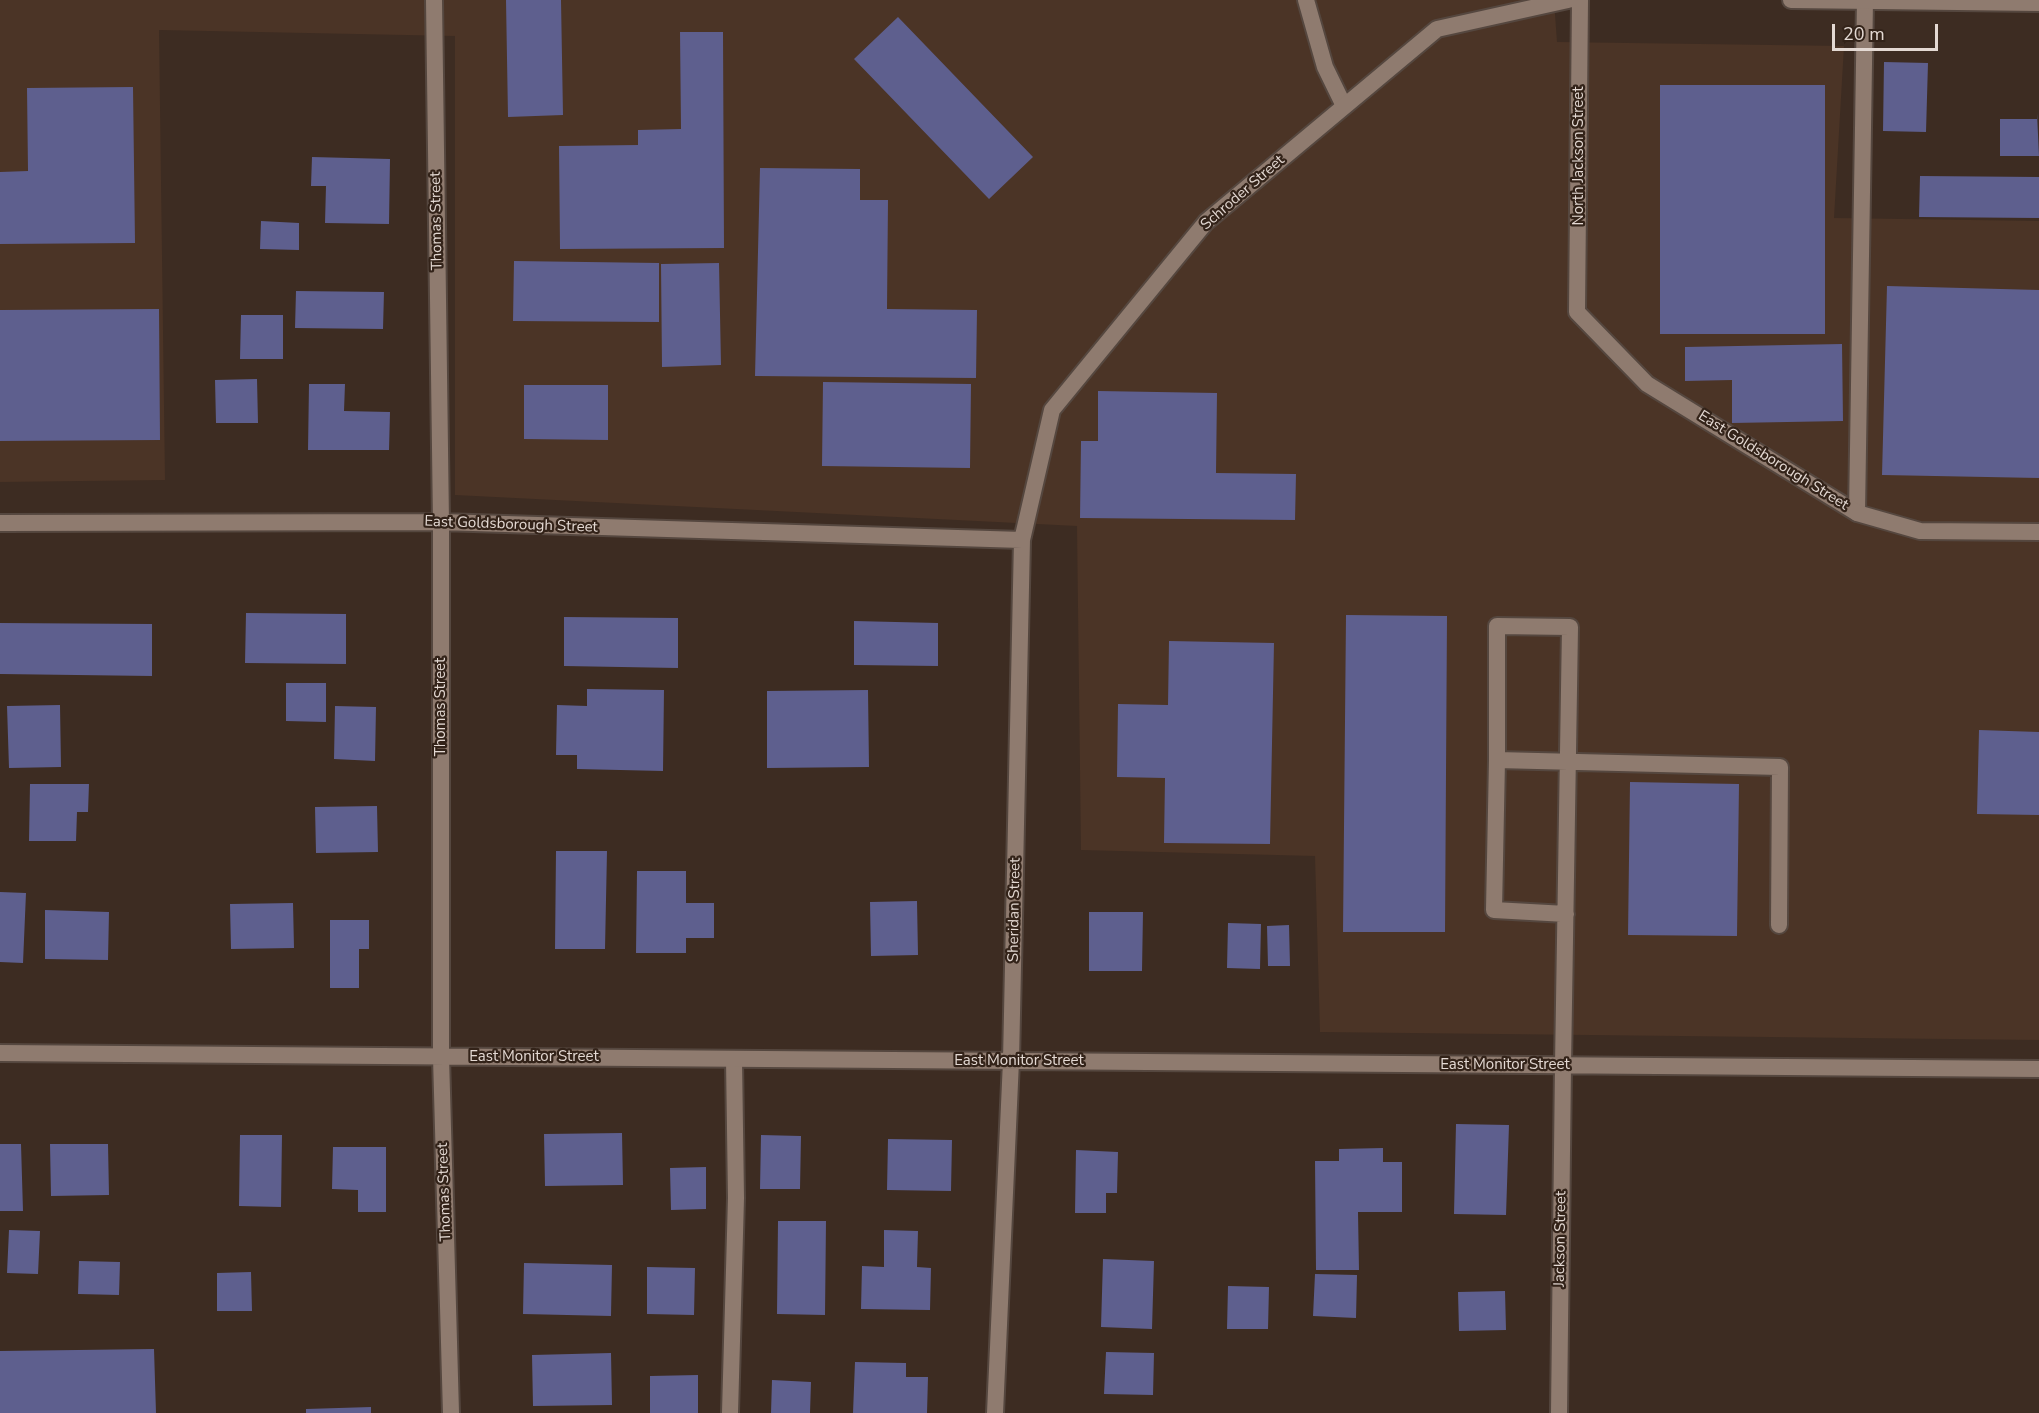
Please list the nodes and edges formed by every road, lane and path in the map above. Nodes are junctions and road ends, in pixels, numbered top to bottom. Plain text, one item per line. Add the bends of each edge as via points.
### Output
1 (435, 0) edge
2 (1306, 0) edge
3 (1568, 0) edge
4 (1580, 0) edge
5 (1791, 0) edge
6 (1865, 0) edge
7 (2039, 3) edge
8 (1344, 106) junction
9 (1577, 312) joint
10 (1052, 410) joint
11 (1857, 513) junction
12 (441, 522) junction
13 (0, 523) edge
14 (2039, 532) edge
15 (1022, 540) junction
16 (1497, 760) junction
17 (1569, 762) junction
18 (1566, 914) junction
19 (1779, 925) dead end
20 (0, 1053) edge
21 (441, 1057) junction
22 (734, 1059) junction
23 (1011, 1061) junction
24 (1563, 1065) junction
25 (2039, 1070) edge
26 (451, 1413) edge
27 (730, 1413) edge
28 (995, 1413) edge
29 (1559, 1413) edge

1 - 12 street, Thomas Street
2 - 8 street via 1325,67
3 - 8 street, Schroder Street via 1437,29
4 - 9 street, North Jackson Street
5 - 6 street
6 - 7 street
6 - 11 street
8 - 10 street, Schroder Street via 1206,222
9 - 11 street, East Goldsborough Street via 1647,384
10 - 15 street, Sheridan Street
11 - 14 street, East Goldsborough Street via 1920,531
12 - 13 street, East Goldsborough Street
12 - 15 street, East Goldsborough Street
12 - 21 street, Thomas Street
15 - 23 street, Sheridan Street
16 - 17 street
16 - 17 street, Jackson Street via 1497,626 1570,627
16 - 18 street via 1494,910
17 - 18 street, Jackson Street
17 - 19 street via 1780,767
18 - 24 street, Jackson Street
20 - 21 street, East Monitor Street
21 - 22 street, East Monitor Street
21 - 26 street, Thomas Street
22 - 23 street, East Monitor Street
22 - 27 street via 736,1198
23 - 24 street, East Monitor Street
23 - 28 street, Sheridan Street
24 - 25 street, East Monitor Street
24 - 29 street, Jackson Street

